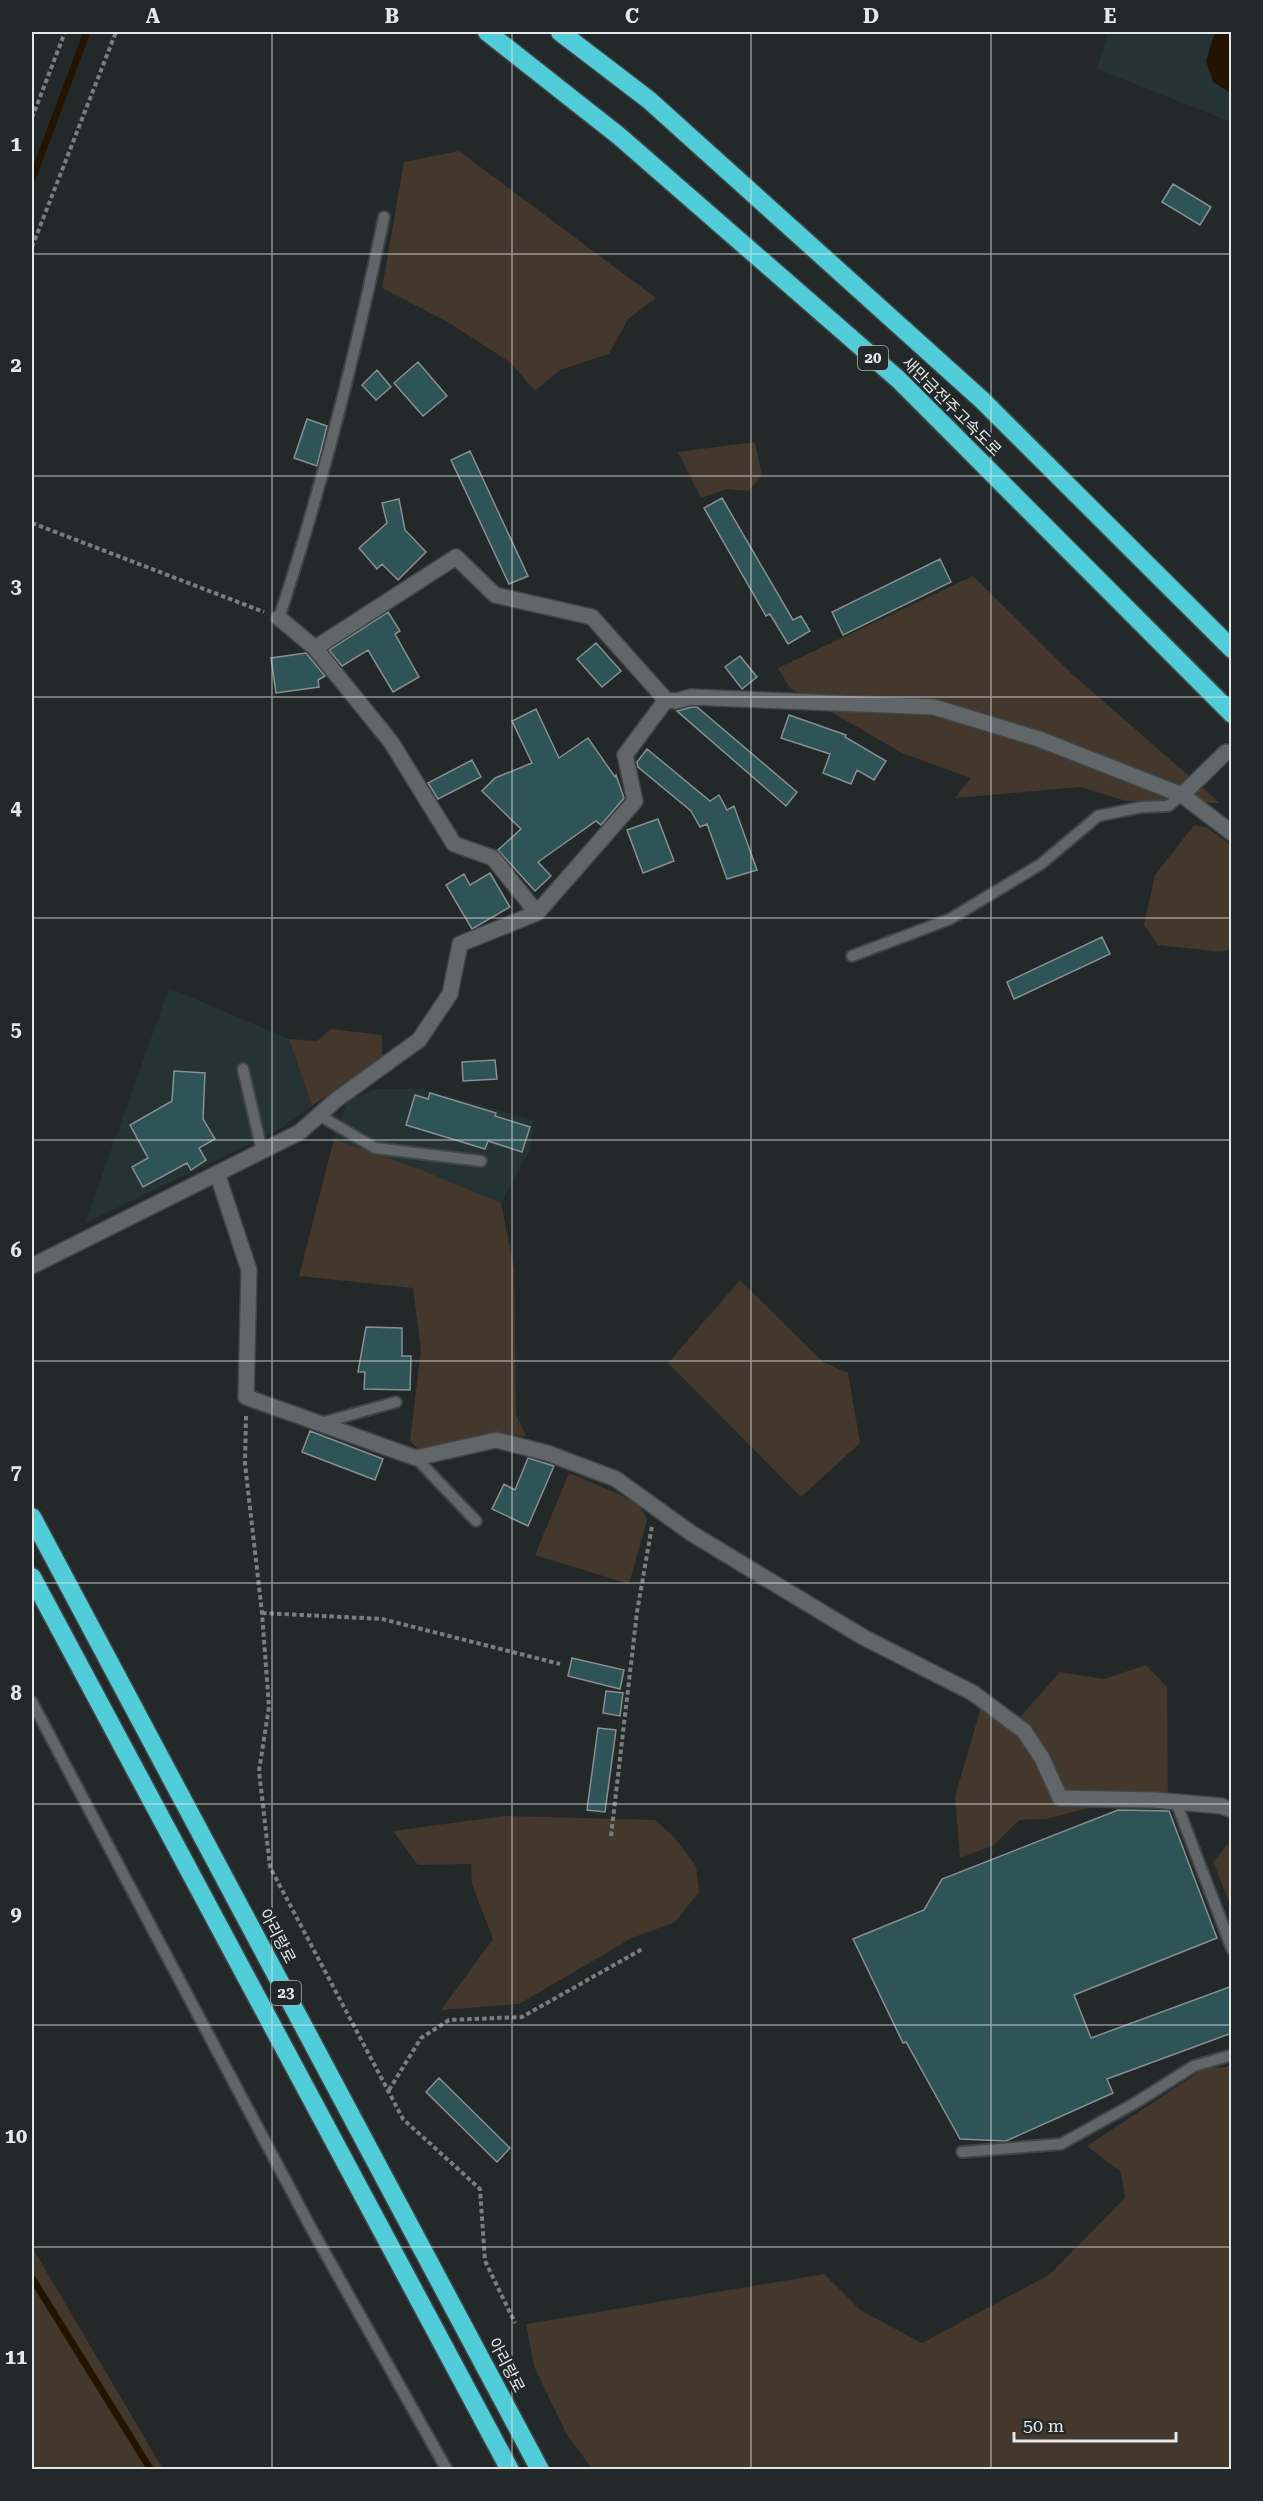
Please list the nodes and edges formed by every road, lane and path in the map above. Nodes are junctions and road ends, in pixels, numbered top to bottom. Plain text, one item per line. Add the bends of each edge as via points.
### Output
1 (65, 32) edge
2 (116, 32) edge
3 (488, 32) edge
4 (560, 32) edge
5 (32, 118) edge
6 (384, 217) dead end
7 (32, 247) edge
8 (32, 523) edge
9 (279, 618) junction
10 (315, 648) junction
11 (1232, 649) edge
12 (1206, 688) junction
13 (666, 700) junction
14 (1232, 714) edge
15 (1232, 725) edge
16 (1226, 752) dead end
17 (1182, 795) junction
18 (1232, 833) edge
19 (537, 913) junction
20 (852, 956) dead end
21 (243, 1069) dead end
22 (319, 1115) junction
23 (262, 1151) junction
24 (482, 1161) dead end
25 (218, 1173) junction
26 (32, 1266) edge
27 (246, 1397) junction
28 (396, 1402) dead end
29 (321, 1423) junction
30 (416, 1458) junction
31 (656, 1508) junction
32 (32, 1517) edge
33 (476, 1521) dead end
34 (32, 1577) edge
35 (262, 1613) junction
36 (560, 1664) dead end
37 (32, 1702) edge
38 (1176, 1802) junction
39 (1232, 1810) edge
40 (611, 1836) dead end
41 (644, 1948) dead end
42 (1232, 1949) edge
43 (1232, 2055) edge
44 (388, 2091) junction
45 (962, 2152) dead end
46 (515, 2323) dead end
47 (447, 2469) edge
48 (510, 2469) edge
49 (540, 2469) edge

1 - 5 path
2 - 7 path
3 - 12 highway, 새만금전주고속도로 / 20 via 619,136 899,380
4 - 11 highway, 새만금전주고속도로 / 20 via 649,100 982,400
6 - 9 lane via 341,403
8 - 9 path
9 - 10 street
10 - 13 street via 456,557 495,595 592,617
10 - 19 street via 391,742 454,844 493,858
12 - 14 highway, 새만금전주고속도로 / 20
12 - 15 highway
13 - 17 street via 691,697 934,707 1039,739
13 - 19 street via 625,755 635,801
16 - 17 street
17 - 18 street
17 - 20 lane via 1168,807 1142,807 1098,816 1041,864 950,919
19 - 22 street via 460,944 450,994 419,1040
21 - 23 lane
22 - 23 street via 300,1132
22 - 24 lane via 375,1148
23 - 25 street
25 - 26 street
25 - 27 street via 249,1270
27 - 29 street
27 - 35 path via 244,1464
28 - 29 lane
29 - 30 street
30 - 31 street via 496,1440 547,1453 616,1479
30 - 33 lane
31 - 38 street via 863,1637 973,1693 1024,1731 1060,1797
31 - 40 path via 637,1612
32 - 49 highway, 아리랑로 / 23
34 - 48 highway, 23
35 - 36 path via 382,1619
35 - 44 path via 269,1707 259,1771 270,1867
37 - 47 lane via 311,2228
38 - 39 street
38 - 42 lane
41 - 44 path via 522,2017 449,2020 421,2038
43 - 45 lane via 1194,2066 1061,2144
44 - 46 path via 403,2119 480,2189 485,2261

